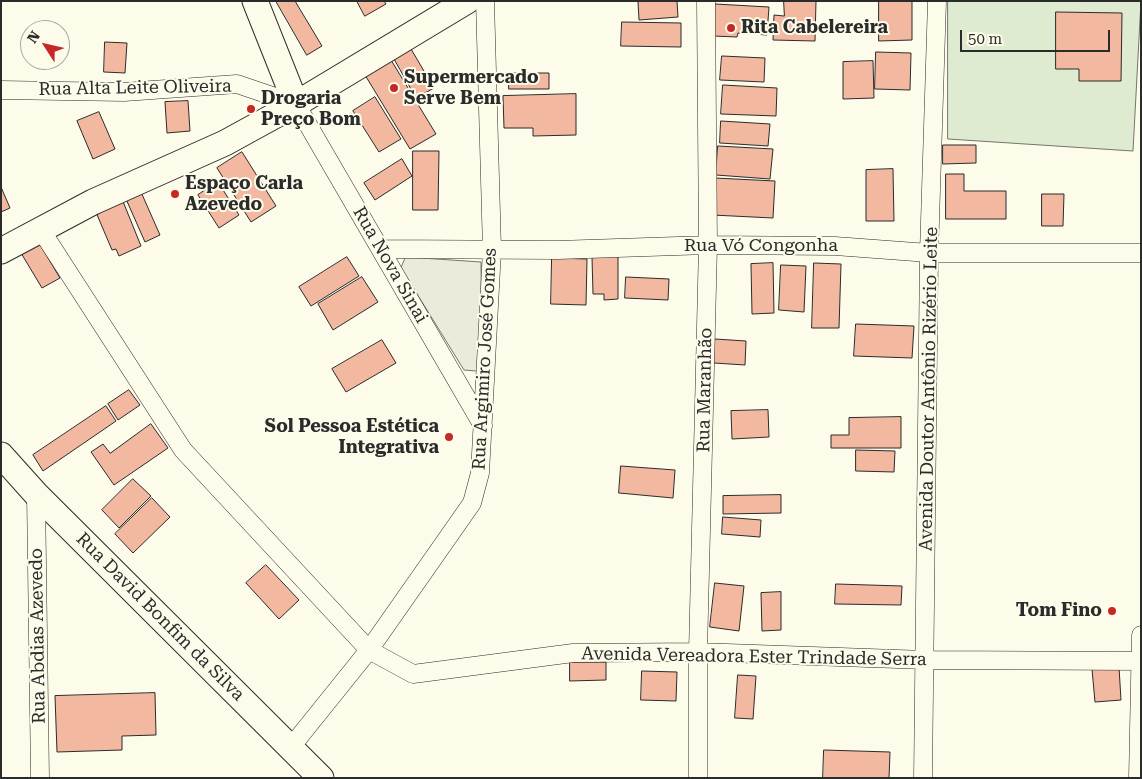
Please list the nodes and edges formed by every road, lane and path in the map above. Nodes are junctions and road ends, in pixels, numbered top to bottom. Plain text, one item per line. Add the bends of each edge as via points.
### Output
1 (255, 1) edge
2 (467, 1) edge
3 (485, 1) edge
4 (706, 1) edge
5 (937, 1) edge
6 (1, 90) edge
7 (296, 104) junction
8 (41, 230) junction
9 (708, 245) junction
10 (381, 249) junction
11 (492, 250) junction
12 (1, 251) edge
13 (930, 253) junction
14 (1141, 253) edge
15 (483, 426) junction
16 (1, 455) edge
17 (36, 494) junction
18 (1141, 635) edge
19 (369, 650) junction
20 (698, 652) junction
21 (926, 660) junction
22 (1140, 661) edge
23 (291, 747) junction
24 (40, 778) edge
25 (322, 778) edge
26 (698, 778) edge
27 (923, 778) edge
28 (1138, 778) edge

1 - 7 street
2 - 7 street
3 - 11 street, Rua Argimiro José Gomes
4 - 9 street, Rua Maranhão
5 - 13 street, Avenida Doutor Antônio Rizério Leite
6 - 7 street, Rua Alta Leite Oliveira via 124,92 238,84
7 - 8 street via 225,143 93,202
7 - 10 street, Rua Nova Sinai
8 - 12 street
8 - 19 street, Avenida Vereadora Ester Trindade Serra via 183,450
9 - 11 street, Rua Vó Congonha
9 - 13 street, Rua Vó Congonha via 835,246
9 - 20 street, Rua Maranhão
10 - 11 street, Rua Vó Congonha
10 - 15 street, Rua Nova Sinai
11 - 15 street, Rua Argimiro José Gomes
13 - 14 street, Rua Vó Congonha
13 - 21 street, Avenida Doutor Antônio Rizério Leite
15 - 19 street, Rua Argimiro José Gomes via 480,473 472,503
16 - 17 street, Rua David Bonfim da Silva
17 - 23 street, Rua David Bonfim da Silva
17 - 24 street, Rua Abdias Azevedo
18 - 22 street
19 - 20 street, Avenida Vereadora Ester Trindade Serra via 413,674 573,652
19 - 23 street, Rua Argimiro José Gomes
20 - 21 street, Avenida Vereadora Ester Trindade Serra
20 - 26 street, Rua Maranhão
21 - 22 street, Avenida Vereadora Ester Trindade Serra
21 - 27 street, Avenida Doutor Antônio Rizério Leite
22 - 28 street
23 - 25 street, Rua David Bonfim da Silva

